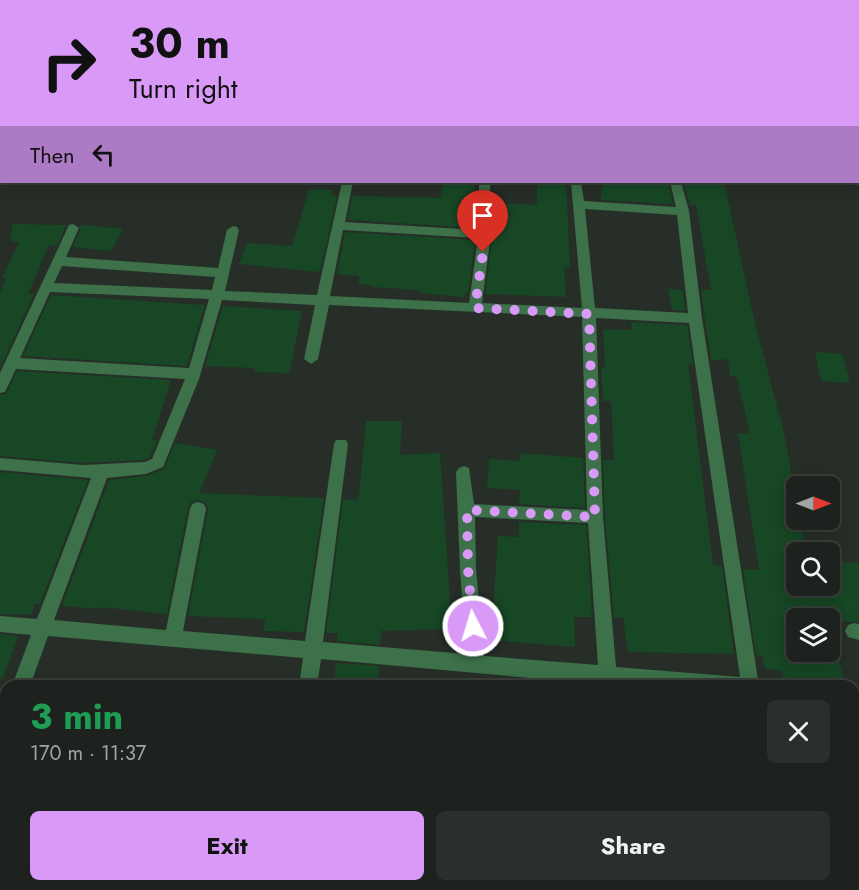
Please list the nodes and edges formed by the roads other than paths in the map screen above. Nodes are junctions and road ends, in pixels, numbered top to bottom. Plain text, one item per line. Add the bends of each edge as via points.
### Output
1 (347, 183) edge
2 (485, 183) edge
3 (576, 183) edge
4 (676, 183) edge
5 (579, 205) junction
6 (683, 211) junction
7 (338, 226) junction
8 (74, 228) dead end
9 (233, 230) dead end
10 (485, 234) junction
11 (58, 261) junction
12 (223, 273) junction
13 (45, 287) junction
14 (216, 296) junction
15 (322, 301) junction
16 (475, 308) junction
17 (589, 314) junction
18 (695, 318) junction
19 (311, 359) dead end
20 (11, 363) junction
21 (193, 374) junction
22 (0, 388) edge
23 (341, 444) dead end
24 (0, 464) edge
25 (101, 472) junction
26 (464, 472) dead end
27 (198, 509) dead end
28 (467, 510) junction
29 (595, 517) junction
30 (0, 624) edge
31 (45, 628) junction
32 (173, 637) junction
33 (311, 648) junction
34 (476, 665) junction
35 (608, 676) junction
36 (23, 680) edge
37 (308, 680) edge
38 (662, 680) edge
39 (749, 680) edge

1 - 7 street
2 - 10 street
3 - 5 street
4 - 6 street
5 - 6 street
5 - 17 street
6 - 18 street
7 - 10 street
7 - 15 street
8 - 11 street
9 - 12 street
10 - 16 street
11 - 12 street
11 - 13 street
12 - 14 street
13 - 14 street
13 - 20 street
14 - 15 street
14 - 21 street
15 - 16 street
15 - 19 street
16 - 17 street
17 - 18 street
17 - 29 street
18 - 39 street
20 - 21 street
20 - 22 street
21 - 25 street via 158,463 150,468
23 - 33 street
24 - 25 street
25 - 31 street
26 - 28 street
27 - 32 street
28 - 29 street
28 - 34 street
29 - 35 street
30 - 31 street
31 - 32 street
31 - 36 street
32 - 33 street
33 - 34 street
33 - 37 street
34 - 35 street
35 - 38 street

